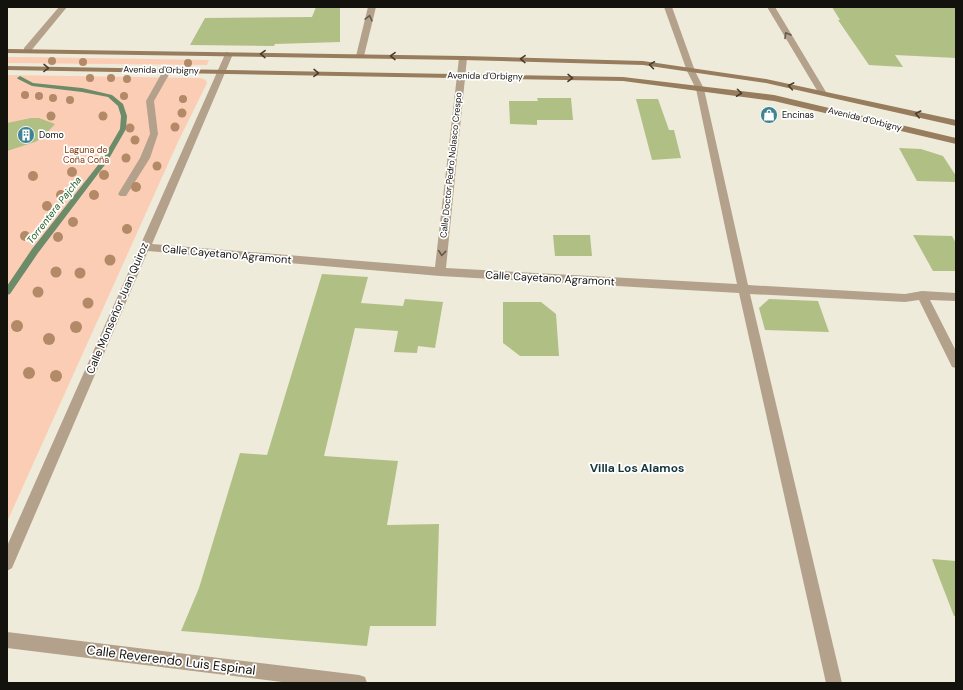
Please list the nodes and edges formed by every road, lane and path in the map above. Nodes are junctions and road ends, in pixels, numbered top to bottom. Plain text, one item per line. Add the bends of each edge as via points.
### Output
1 (63, 7) edge
2 (372, 7) edge
3 (668, 7) edge
4 (771, 7) edge
5 (27, 50) junction
6 (7, 51) edge
7 (229, 54) junction
8 (360, 56) junction
9 (463, 58) junction
10 (7, 68) edge
11 (167, 71) junction
12 (220, 71) junction
13 (691, 71) junction
14 (461, 75) junction
15 (700, 89) junction
16 (822, 92) junction
17 (956, 123) edge
18 (956, 141) edge
19 (123, 194) dead end
20 (144, 247) junction
21 (440, 272) junction
22 (743, 288) junction
23 (922, 295) junction
24 (956, 297) edge
25 (956, 363) edge
26 (7, 563) edge
27 (7, 640) edge
28 (359, 683) edge
29 (834, 683) edge

1 - 5 street
8 -> 2 street
3 - 13 street
16 -> 4 street
5 - 6 main road, Avenida d'Orbigny
5 - 7 main road, Avenida d'Orbigny
8 -> 7 main road, Avenida d'Orbigny
7 - 12 street, Calle Monseñor Juan Quiroz
9 -> 8 main road, Avenida d'Orbigny
13 -> 9 main road, Avenida d'Orbigny via 599,61
9 - 14 street, Calle Doctor Pedro Nolasco Crespo
10 -> 11 main road, Avenida d'Orbigny
11 - 12 main road, Avenida d'Orbigny
11 - 19 street via 150,101 154,134 145,158
12 -> 14 main road, Avenida d'Orbigny
12 - 20 street, Calle Monseñor Juan Quiroz
13 - 15 street
16 -> 13 main road, Avenida d'Orbigny
14 -> 15 main road, Avenida d'Orbigny via 623,79
14 -> 21 street, Calle Doctor Pedro Nolasco Crespo
15 -> 18 main road, Avenida d'Orbigny via 774,98 814,106
15 - 22 street
17 -> 16 main road, Avenida d'Orbigny
20 - 21 street, Calle Cayetano Agramont
20 - 26 street, Calle Monseñor Juan Quiroz
21 - 22 street, Calle Cayetano Agramont
22 - 23 street, Calle Cayetano Agramont via 904,298
22 - 29 street
23 - 24 street, Calle Cayetano Agramont
23 - 25 street
27 - 28 street, Calle Reverendo Luis Espinal

